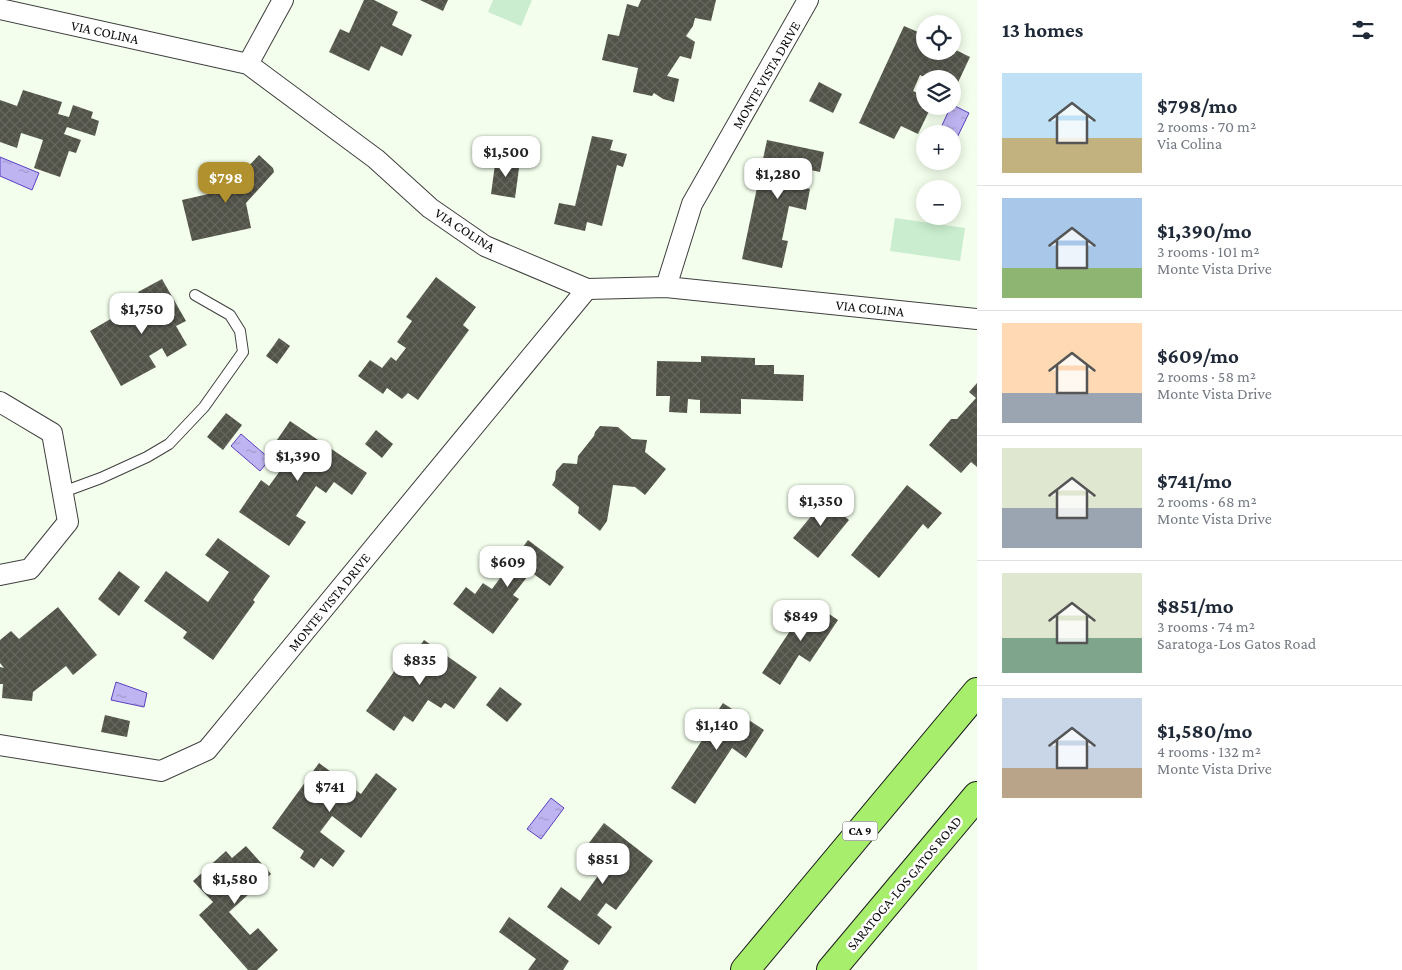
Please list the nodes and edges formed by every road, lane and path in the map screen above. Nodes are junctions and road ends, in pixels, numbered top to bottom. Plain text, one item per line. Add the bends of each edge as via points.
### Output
1 (283, 0) edge
2 (808, 0) edge
3 (0, 9) edge
4 (248, 64) junction
5 (666, 287) junction
6 (587, 289) junction
7 (195, 295) dead end
8 (977, 319) edge
9 (0, 402) edge
10 (62, 492) junction
11 (0, 575) edge
12 (977, 692) edge
13 (0, 745) edge
14 (977, 796) edge
15 (745, 970) edge
16 (831, 970) edge

1 - 4 street
2 - 5 street, MONTE VISTA DRIVE via 692,204
3 - 4 street, VIA COLINA
4 - 6 street, VIA COLINA via 376,159 430,208 485,246
5 - 6 street, VIA COLINA
5 - 8 street, VIA COLINA
6 - 13 street, MONTE VISTA DRIVE via 208,750 161,771
7 - 10 lane via 230,315 240,331 243,352 228,376 204,407 168,444 147,457
9 - 10 street via 52,433
10 - 11 street via 68,522 30,570
12 - 15 main road, CA 9
14 - 16 main road, SARATOGA-LOS GATOS ROAD

